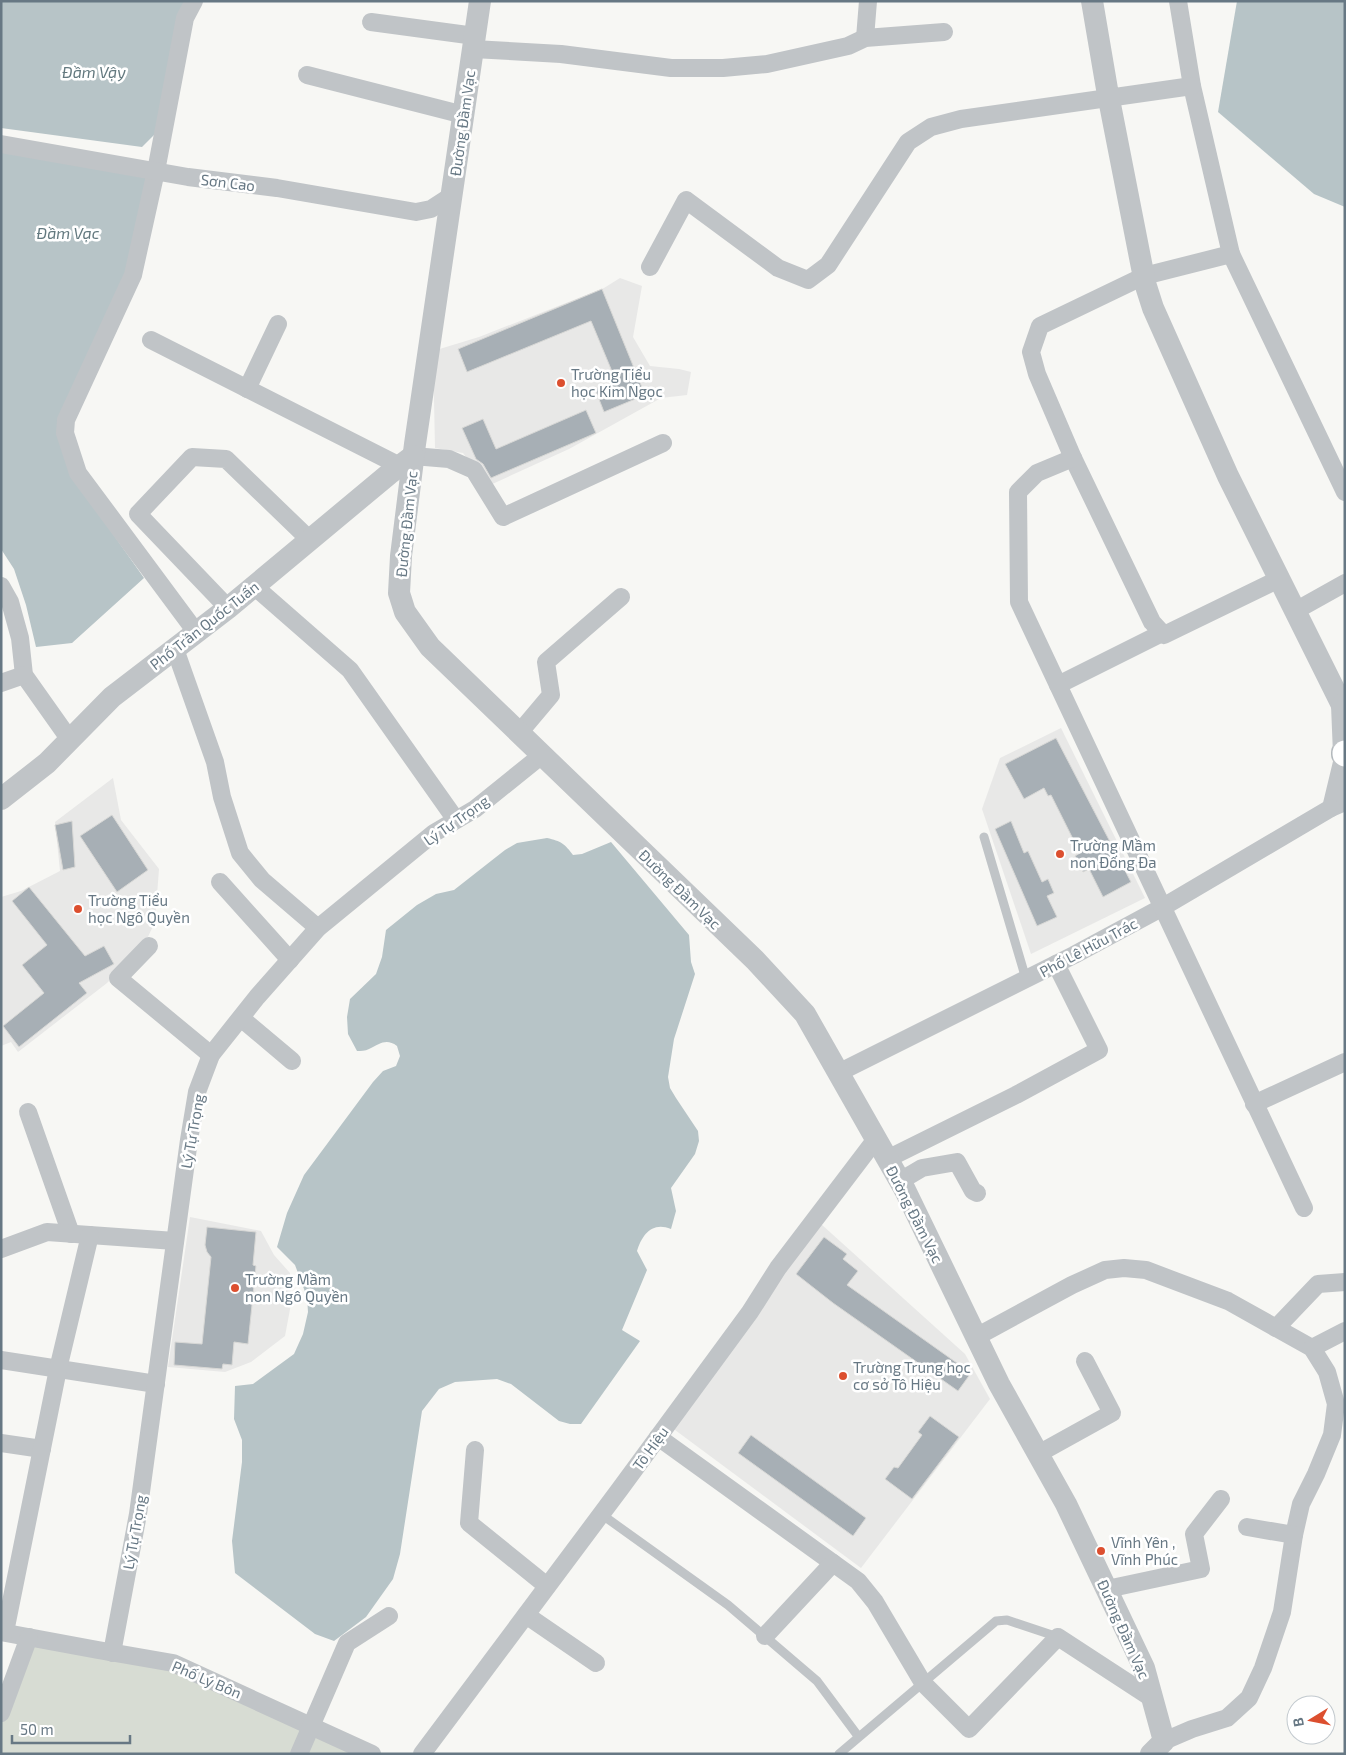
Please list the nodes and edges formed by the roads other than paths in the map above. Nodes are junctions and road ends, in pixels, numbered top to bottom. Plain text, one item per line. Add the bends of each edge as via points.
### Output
1 (194, 1) edge
2 (868, 1) edge
3 (1092, 1) edge
4 (1178, 1) edge
5 (481, 2) edge
6 (371, 22) dead end
7 (944, 32) dead end
8 (865, 38) junction
9 (474, 42) junction
10 (307, 75) dead end
11 (1192, 86) junction
12 (1108, 96) junction
13 (464, 115) junction
14 (1, 144) edge
15 (156, 172) junction
16 (452, 196) junction
17 (1230, 254) junction
18 (650, 267) dead end
19 (1144, 276) junction
20 (278, 324) dead end
21 (151, 340) dead end
22 (247, 388) junction
23 (663, 443) dead end
24 (1073, 458) junction
25 (407, 461) junction
26 (1345, 492) edge
27 (310, 540) junction
28 (1279, 580) junction
29 (1345, 583) edge
30 (1, 586) edge
31 (254, 586) junction
32 (621, 597) dead end
33 (228, 608) junction
34 (1295, 610) junction
35 (196, 632) junction
36 (1162, 633) junction
37 (175, 649) junction
38 (24, 675) junction
39 (1, 683) edge
40 (1058, 685) junction
41 (1343, 706) edge
42 (519, 733) junction
43 (70, 740) junction
44 (1345, 754) edge
45 (542, 755) junction
46 (1, 799) edge
47 (1338, 805) edge
48 (456, 820) junction
49 (984, 837) dead end
50 (220, 882) dead end
51 (1163, 907) junction
52 (318, 928) junction
53 (150, 946) dead end
54 (290, 960) junction
55 (1056, 964) junction
56 (1026, 979) junction
57 (241, 1018) junction
58 (211, 1055) junction
59 (292, 1061) dead end
60 (1345, 1062) edge
61 (838, 1073) junction
62 (1254, 1104) junction
63 (28, 1112) dead end
64 (876, 1139) junction
65 (887, 1159) junction
66 (900, 1181) junction
67 (977, 1193) dead end
68 (1304, 1208) dead end
69 (71, 1234) junction
70 (90, 1235) junction
71 (175, 1241) junction
72 (1, 1249) edge
73 (1345, 1282) edge
74 (1276, 1328) junction
75 (1345, 1332) edge
76 (976, 1337) junction
77 (1312, 1348) junction
78 (1, 1360) edge
79 (1085, 1361) dead end
80 (58, 1369) junction
81 (156, 1384) junction
82 (658, 1437) junction
83 (1, 1443) edge
84 (42, 1450) junction
85 (475, 1450) dead end
86 (1038, 1454) junction
87 (1221, 1498) dead end
88 (601, 1514) junction
89 (1247, 1527) dead end
90 (1294, 1535) junction
91 (832, 1562) junction
92 (547, 1586) junction
93 (1107, 1589) junction
94 (526, 1615) junction
95 (389, 1616) dead end
96 (3, 1632) edge
97 (765, 1636) junction
98 (29, 1637) junction
99 (1058, 1637) junction
100 (112, 1653) junction
101 (596, 1663) dead end
102 (923, 1683) junction
103 (1152, 1699) junction
104 (1, 1713) edge
105 (312, 1726) junction
106 (858, 1736) junction
107 (1157, 1747) edge
108 (299, 1754) edge
109 (372, 1754) edge
110 (422, 1754) edge
111 (839, 1754) edge

1 - 15 street via 185,18
2 - 8 street
3 - 12 street
4 - 11 street
5 - 9 street, Đường Đầm Vạc
6 - 9 street
7 - 8 street
8 - 9 street via 848,46 767,64 723,68 671,68
9 - 13 street, Đường Đầm Vạc
10 - 13 street
11 - 12 street
11 - 17 street
12 - 18 street via 961,119 932,127 908,142 828,265 808,280 778,268 686,200
12 - 19 street
13 - 16 street, Đường Đầm Vạc
14 - 15 street, Sơn Cao
15 - 16 street, Sơn Cao via 416,212 431,209
15 - 35 street via 133,275 66,420 65,433 78,473
16 - 25 street, Đường Đầm Vạc
17 - 19 street
17 - 26 street
19 - 24 street via 1040,326 1031,352 1037,374
19 - 28 street via 1153,308 1228,476
20 - 22 street
21 - 22 street
22 - 25 street
23 - 25 street via 503,518 474,470 449,459
24 - 36 street via 1152,622
24 - 40 street via 1037,473 1018,492 1019,602
25 - 27 street, Phố Trần Quốc Tuấn
25 - 42 street, Đường Đầm Vạc via 399,593 405,612 430,647
27 - 31 street, Phố Trần Quốc Tuấn
27 - 33 street via 226,458 192,456 138,514
28 - 34 street
28 - 36 street via 1180,629
29 - 34 street
30 - 38 street via 10,602 20,638
31 - 33 street, Phố Trần Quốc Tuấn
31 - 48 street via 350,670
32 - 42 street via 546,662 551,695
33 - 35 street, Phố Trần Quốc Tuấn
34 - 41 street
35 - 37 street, Phố Trần Quốc Tuấn
36 - 40 street
37 - 43 street, Phố Trần Quốc Tuấn via 112,697
37 - 52 street via 215,762 222,797 240,853 262,880
38 - 39 street
38 - 43 street
40 - 51 street
41 - 44 street
42 - 45 street, Đường Đầm Vạc
43 - 46 street, Phố Trần Quốc Tuấn via 47,763
44 - 47 street, Phố Lê Hữu Trác
45 - 48 street, Lý Tự Trọng via 475,809
45 - 61 street, Đường Đầm Vạc via 761,967 805,1014
47 - 51 street, Phố Lê Hữu Trác
48 - 52 street, Lý Tự Trọng via 434,833
49 - 56 lane
50 - 54 street
51 - 55 street, Phố Lê Hữu Trác
51 - 62 street
52 - 54 street, Lý Tự Trọng
53 - 58 street via 118,978
54 - 57 street, Lý Tự Trọng
55 - 56 street, Phố Lê Hữu Trác
55 - 65 street via 1099,1050
56 - 61 street, Phố Lê Hữu Trác
57 - 58 street, Lý Tự Trọng
57 - 59 street
58 - 71 street, Lý Tự Trọng via 197,1092
60 - 62 street
61 - 64 street, Đường Đầm Vạc
62 - 68 street
63 - 69 street
64 - 65 street, Đường Đầm Vạc
64 - 82 street, Tô Hiệu via 778,1268 750,1312
65 - 66 street, Đường Đầm Vạc
66 - 67 street via 922,1168 957,1162
66 - 76 street, Đường Đầm Vạc
69 - 70 street
69 - 72 street via 47,1232
70 - 71 street
70 - 80 street
71 - 81 street, Lý Tự Trọng
73 - 74 street via 1318,1284
74 - 76 street via 1228,1301 1146,1270 1124,1268 1105,1270 1072,1285
74 - 77 street
75 - 77 street
76 - 86 street, Đường Đầm Vạc
77 - 90 street via 1327,1372 1336,1404 1332,1435 1301,1504
78 - 80 street
79 - 86 street via 1112,1412
80 - 81 street
80 - 84 street
81 - 100 street, Lý Tự Trọng via 138,1514
82 - 88 street, Tô Hiệu
82 - 91 street
83 - 84 street
84 - 96 street
85 - 92 street via 469,1523
86 - 93 street, Đường Đầm Vạc
87 - 93 street via 1194,1534 1201,1568
88 - 92 street, Tô Hiệu
88 - 97 lane via 728,1605
89 - 90 street
90 - 107 street via 1282,1612 1249,1698 1226,1718
91 - 97 street
91 - 102 street via 858,1581 875,1602
92 - 94 street, Tô Hiệu
93 - 103 street, Đường Đầm Vạc via 1144,1668
94 - 101 street
94 - 110 street, Tô Hiệu
95 - 105 street via 347,1643
96 - 98 street, Phố Lý Bôn
97 - 106 lane via 817,1681
98 - 100 street, Phố Lý Bôn
98 - 104 street
99 - 102 lane via 1007,1620 996,1621
99 - 102 street via 969,1729
99 - 103 street
100 - 105 street, Phố Lý Bôn via 174,1663
102 - 106 lane
103 - 107 street, Đường Đầm Vạc
105 - 108 street
105 - 109 street, Phố Lý Bôn
106 - 111 lane

